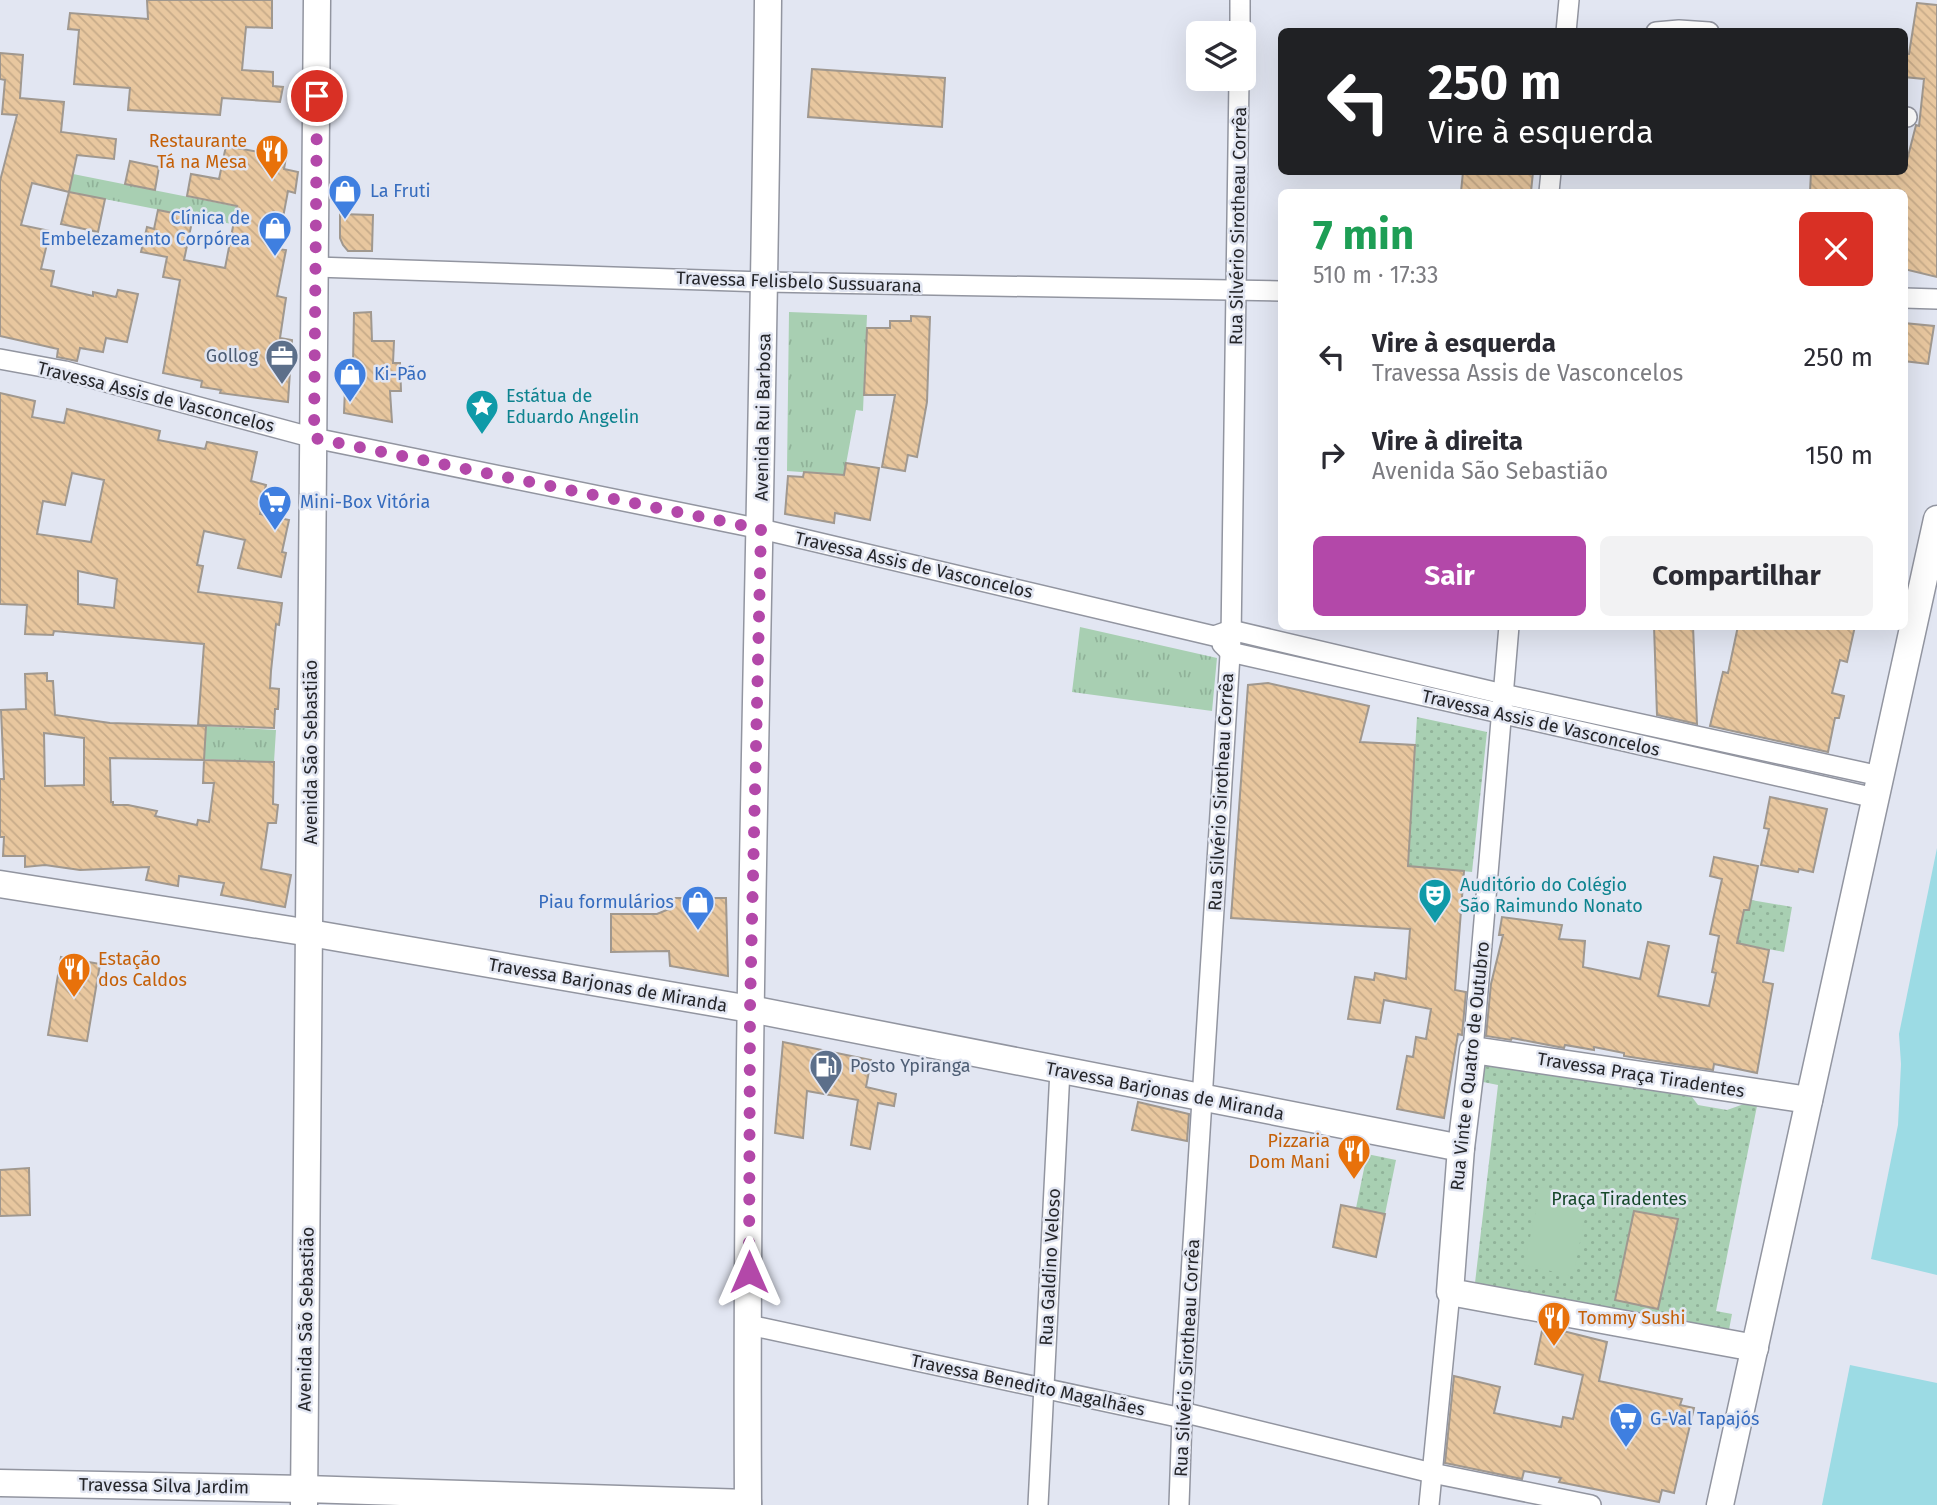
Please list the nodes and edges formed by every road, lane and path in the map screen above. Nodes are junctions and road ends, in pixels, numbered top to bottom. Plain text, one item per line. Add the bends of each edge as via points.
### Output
1 (317, 0) edge
2 (768, 0) edge
3 (1240, 0) edge
4 (1569, 0) edge
5 (1240, 21) edge
6 (1566, 28) edge
7 (1239, 91) edge
8 (316, 267) junction
9 (766, 282) junction
10 (1278, 290) edge
11 (1238, 291) junction
12 (1908, 298) edge
13 (1937, 299) edge
14 (0, 359) edge
15 (314, 438) junction
16 (1937, 519) edge
17 (761, 529) junction
18 (1509, 630) edge
19 (1223, 633) junction
20 (1230, 652) junction
21 (1503, 694) junction
22 (1501, 714) junction
23 (1877, 787) junction
24 (0, 884) edge
25 (310, 933) junction
26 (750, 1009) junction
27 (1473, 1050) junction
28 (1060, 1070) junction
29 (1203, 1099) junction
30 (1809, 1100) junction
31 (1461, 1148) junction
32 (1450, 1292) junction
33 (748, 1325) junction
34 (1755, 1348) junction
35 (1044, 1389) junction
36 (1182, 1418) junction
37 (1432, 1473) junction
38 (0, 1483) edge
39 (304, 1497) edge
40 (748, 1504) edge
41 (1038, 1505) edge
42 (1179, 1505) edge
43 (1429, 1505) edge
44 (1591, 1505) edge
45 (1720, 1505) edge

1 - 8 main road, Avenida São Sebastião
2 - 9 main road, Avenida Rui Barbosa
3 - 5 street
4 - 6 street
7 - 11 street, Rua Silvério Sirotheau Corrêa
8 - 9 street, Travessa Felisbelo Sussuarana
8 - 15 main road, Avenida São Sebastião
9 - 11 street, Travessa Felisbelo Sussuarana
9 - 17 main road, Avenida Rui Barbosa
10 - 11 street, Travessa Felisbelo Sussuarana
11 - 19 street, Rua Silvério Sirotheau Corrêa
12 - 13 street
14 - 15 street, Travessa Assis de Vasconcelos via 65,371
15 - 17 street, Travessa Assis de Vasconcelos
15 - 25 main road, Avenida São Sebastião
16 - 23 main road
17 - 19 street, Travessa Assis de Vasconcelos
17 - 26 main road, Avenida Rui Barbosa
18 - 21 street, Rua Vinte e Quatro de Outubro
19 - 20 street
19 - 21 street, Travessa Assis de Vasconcelos
20 - 22 street, Travessa Assis de Vasconcelos
20 - 29 street, Rua Silvério Sirotheau Corrêa
21 - 22 street, Rua Vinte e Quatro de Outubro
21 - 23 street, Travessa Assis de Vasconcelos
22 - 23 street, Travessa Assis de Vasconcelos
22 - 27 street, Rua Vinte e Quatro de Outubro
23 - 30 main road
24 - 25 main road, Travessa Barjonas de Miranda
25 - 26 main road, Travessa Barjonas de Miranda
25 - 39 main road, Avenida São Sebastião
26 - 28 main road, Travessa Barjonas de Miranda
26 - 33 main road, Avenida Rui Barbosa
27 - 30 main road, Travessa Praça Tiradentes
27 - 31 main road, Rua Vinte e Quatro de Outubro
28 - 29 main road, Travessa Barjonas de Miranda
28 - 35 street, Rua Galdino Veloso
29 - 31 main road, Travessa Barjonas de Miranda
29 - 36 street, Rua Silvério Sirotheau Corrêa
30 - 34 main road
31 - 32 main road, Rua Vinte e Quatro de Outubro
32 - 34 main road
32 - 37 street, Rua Vinte e Quatro de Outubro
33 - 35 street, Travessa Benedito Magalhães
33 - 40 main road, Avenida Rui Barbosa
34 - 45 main road
35 - 36 street, Travessa Benedito Magalhães
35 - 41 street, Rua Galdino Veloso
36 - 37 street, Travessa Benedito Magalhães via 1186,1413
36 - 42 street, Rua Silvério Sirotheau Corrêa
37 - 43 street, Rua Vinte e Quatro de Outubro
37 - 44 street, Travessa Benedito Magalhães
38 - 39 main road, Travessa Silva Jardim
39 - 40 main road, Travessa Silva Jardim

